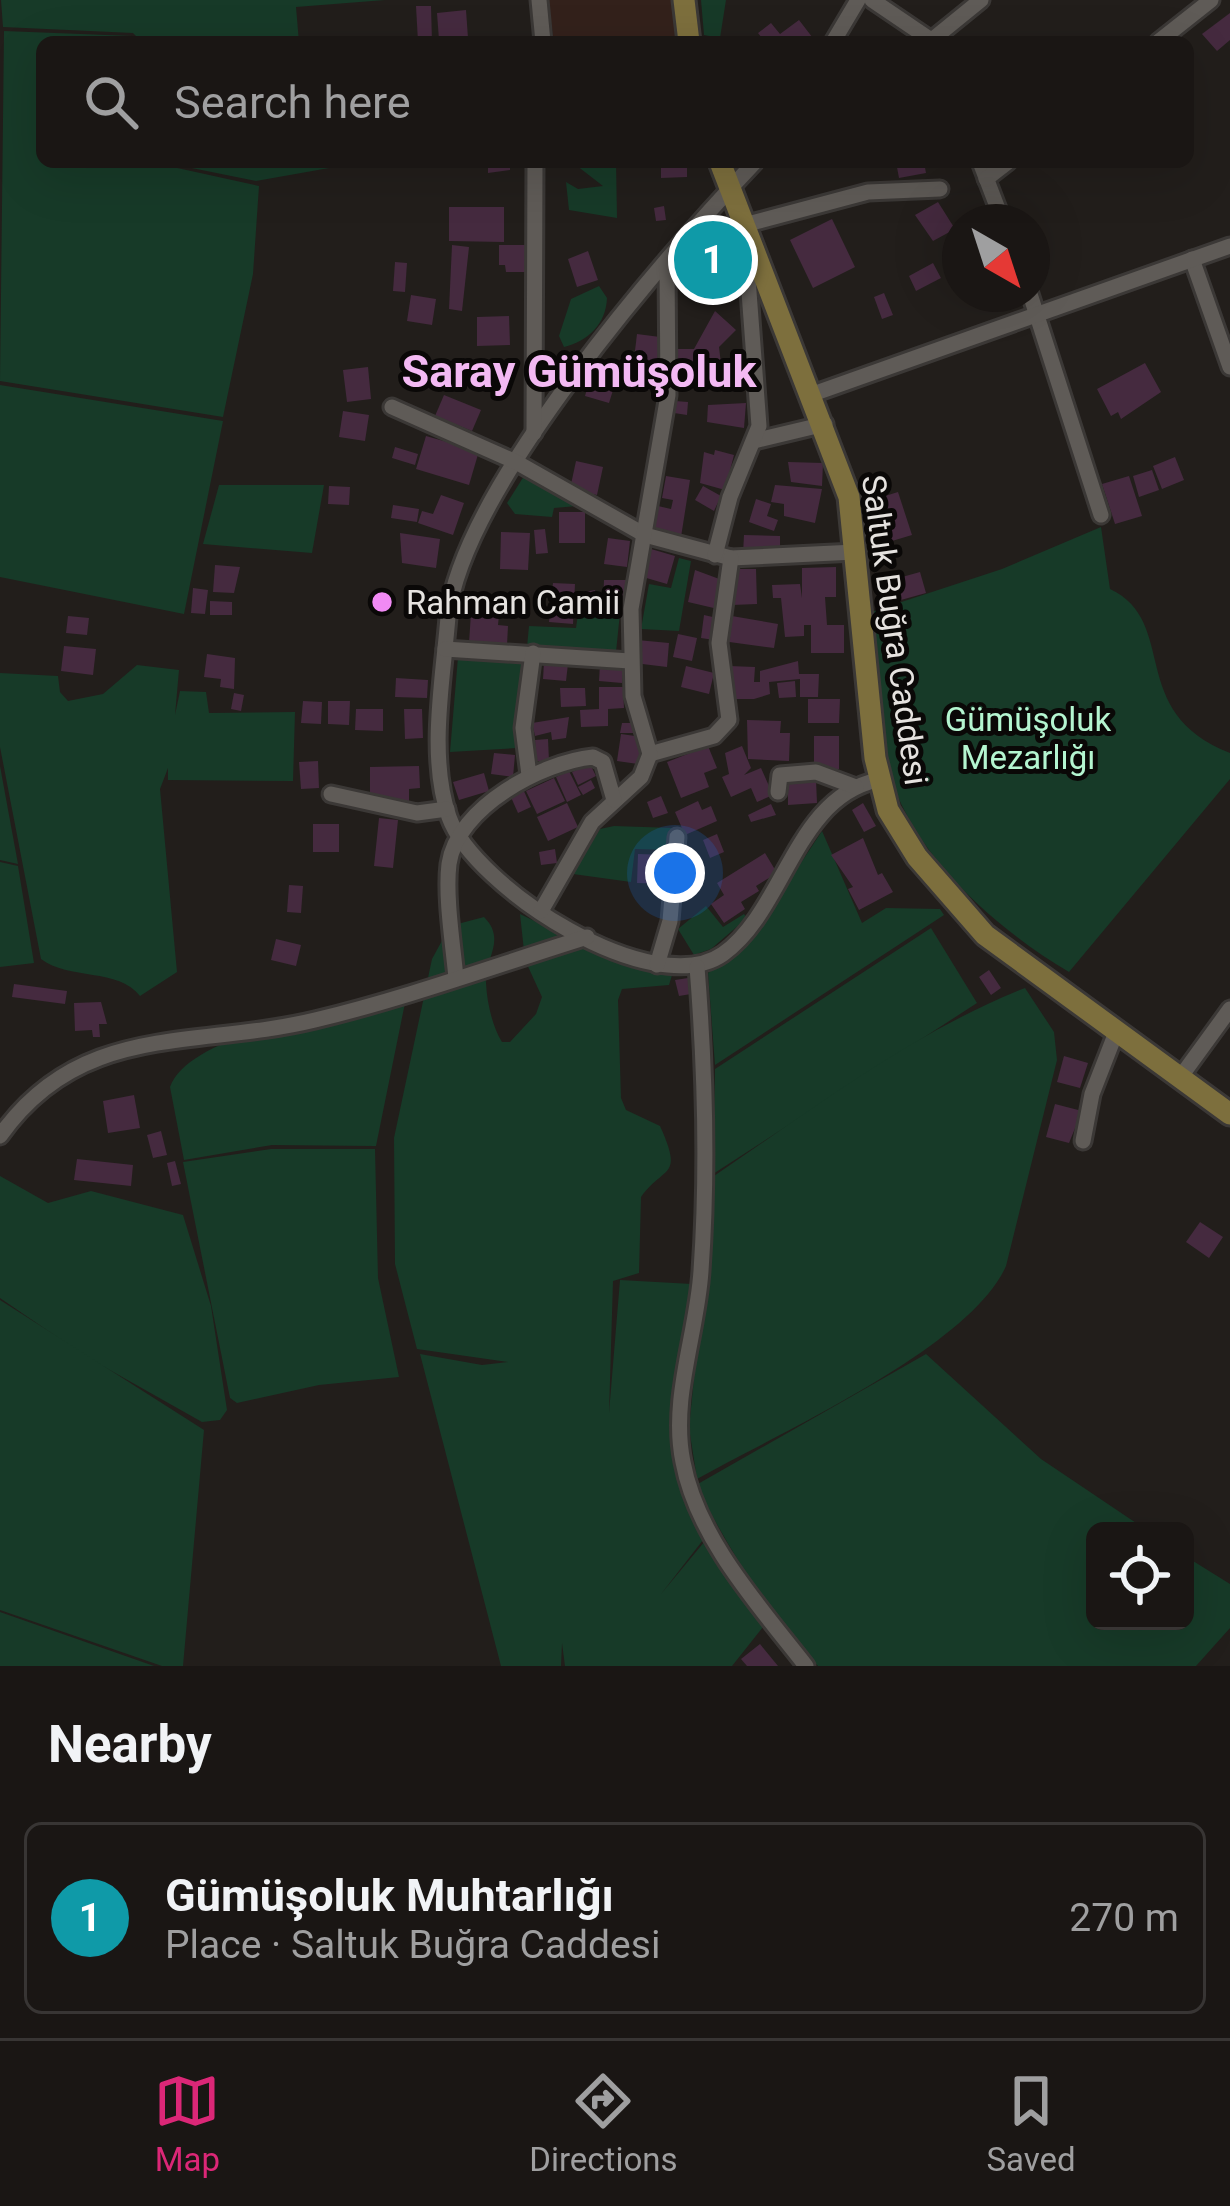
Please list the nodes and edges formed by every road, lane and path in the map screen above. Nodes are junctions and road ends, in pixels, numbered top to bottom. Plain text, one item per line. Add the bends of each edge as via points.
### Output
1 (539, 0) edge
2 (684, 0) edge
3 (858, 0) edge
4 (872, 0) edge
5 (981, 0) edge
6 (1211, 0) edge
7 (543, 36) edge
8 (688, 36) edge
9 (837, 36) edge
10 (926, 36) edge
11 (939, 36) edge
12 (1166, 36) edge
13 (535, 168) edge
14 (723, 168) edge
15 (749, 168) edge
16 (982, 168) edge
17 (1000, 168) edge
18 (986, 179) junction
19 (730, 189) junction
20 (940, 189) dead end
21 (996, 204) edge
22 (744, 224) junction
23 (1230, 246) edge
24 (1192, 259) junction
25 (667, 265) junction
26 (1037, 312) edge
27 (1038, 315) junction
28 (1230, 367) edge
29 (813, 394) junction
30 (392, 407) dead end
31 (825, 424) junction
32 (534, 433) junction
33 (754, 441) junction
34 (516, 462) junction
35 (1101, 515) dead end
36 (645, 535) junction
37 (855, 552) junction
38 (723, 557) junction
39 (445, 649) junction
40 (533, 653) junction
41 (630, 662) junction
42 (650, 754) junction
43 (529, 775) junction
44 (867, 783) junction
45 (778, 792) dead end
46 (331, 794) dead end
47 (614, 800) junction
48 (447, 809) junction
49 (676, 837) dead end
50 (459, 838) junction
51 (542, 911) junction
52 (587, 937) junction
53 (657, 965) junction
54 (697, 967) junction
55 (456, 977) junction
56 (1230, 1009) edge
57 (1115, 1035) junction
58 (1179, 1079) junction
59 (1230, 1114) edge
60 (0, 1136) edge
61 (1083, 1141) dead end
62 (806, 1666) edge

1 - 7 street
2 - 8 street
3 - 9 street
4 - 10 street
5 - 11 street
6 - 12 street
13 - 32 street
14 - 19 street, Saltuk Buğra Caddesi
15 - 19 street
16 - 18 street
17 - 18 street
18 - 21 street
19 - 22 street, Saltuk Buğra Caddesi
19 - 25 street
20 - 22 street via 868,191
22 - 29 street, Saltuk Buğra Caddesi
22 - 33 street
23 - 24 street
24 - 27 street
24 - 28 street
25 - 32 street
25 - 36 street via 668,395
26 - 27 street
27 - 29 street
27 - 35 street
29 - 31 street, Saltuk Buğra Caddesi
30 - 34 street
31 - 33 street
31 - 37 street, Saltuk Buğra Caddesi via 849,496
32 - 34 street
33 - 38 street via 730,497
34 - 36 street
34 - 39 street via 450,594
36 - 38 street
36 - 41 street
37 - 38 street
37 - 44 street, Saltuk Buğra Caddesi
38 - 42 street via 719,643 729,720 714,736
39 - 40 street
39 - 48 street via 440,763
40 - 41 street
40 - 43 street via 524,728
41 - 42 street
42 - 47 street via 641,776
43 - 47 street via 598,758
43 - 50 street
44 - 45 street via 800,771 780,775
44 - 54 street via 816,824 738,941
44 - 57 street, Saltuk Buğra Caddesi via 985,935
46 - 48 street via 417,813
47 - 51 street via 592,822
48 - 50 street
49 - 53 street via 673,906
50 - 51 street via 495,879
50 - 55 street via 449,860
51 - 52 street
52 - 53 street
52 - 55 street
53 - 54 street
54 - 62 street via 703,1224 679,1420 683,1464 718,1545
55 - 60 street via 315,1020 104,1055 44,1086
56 - 58 street
57 - 58 street, Saltuk Buğra Caddesi
57 - 61 street
58 - 59 street, Saltuk Buğra Caddesi

